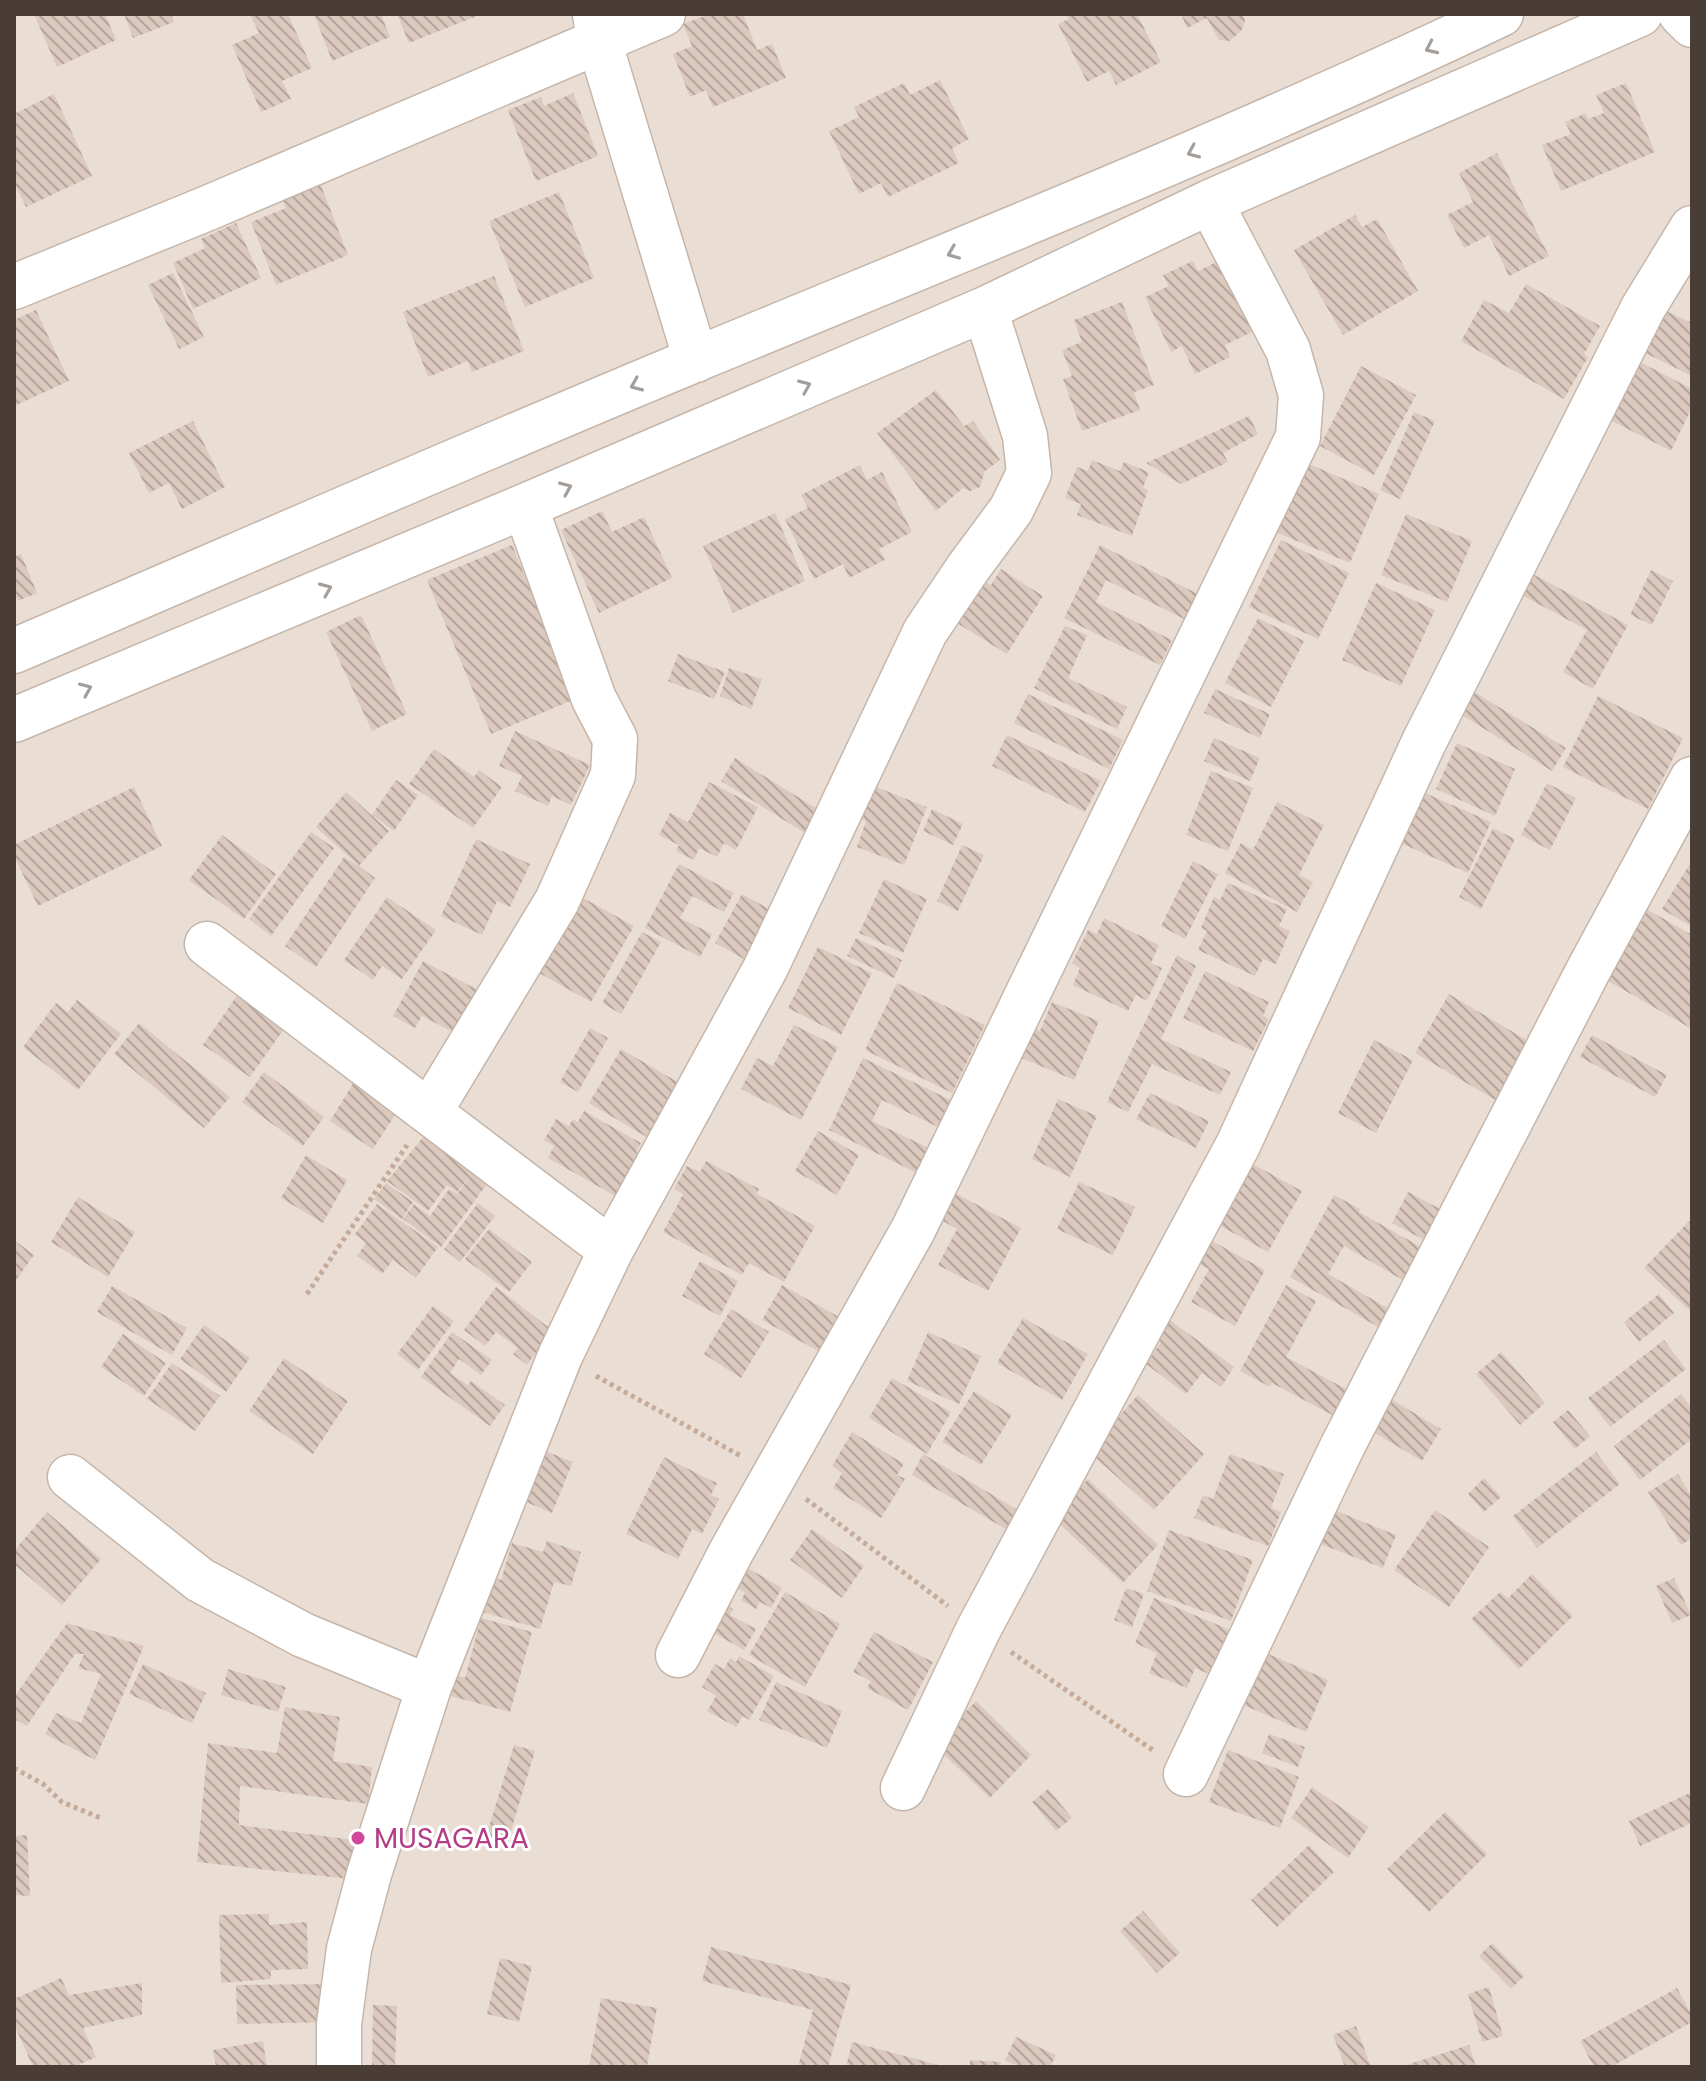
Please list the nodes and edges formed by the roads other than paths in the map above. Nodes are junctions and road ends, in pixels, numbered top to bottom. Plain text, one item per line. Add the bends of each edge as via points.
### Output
1 (663, 14) edge
2 (1501, 14) edge
3 (1640, 14) edge
4 (1681, 14) edge
5 (1692, 25) edge
6 (597, 28) edge
7 (1210, 202) junction
8 (1692, 228) edge
9 (14, 287) edge
10 (985, 309) junction
11 (696, 360) junction
12 (525, 506) junction
13 (14, 651) edge
14 (14, 720) edge
15 (1692, 779) edge
16 (207, 944) dead end
17 (430, 1111) junction
18 (611, 1250) junction
19 (70, 1477) dead end
20 (678, 1655) dead end
21 (429, 1687) junction
22 (1186, 1774) road end
23 (903, 1788) dead end
24 (339, 2067) edge

1 - 6 street
2 -> 11 street via 1101,192
3 - 7 street
4 - 5 street
6 - 9 street via 208,208
6 - 11 street
7 - 10 street
7 - 20 street via 1288,350 1301,395 1298,437 913,1230
8 - 23 street via 1643,308 1424,742 1238,1145 978,1630
12 -> 10 street
10 - 18 street via 1025,436 1029,473 1011,510 925,632 765,969
11 -> 13 street
14 -> 12 street
12 - 17 street via 594,699 615,739 613,775 557,901
15 - 22 street via 1343,1445
16 - 17 street
17 - 18 street
18 - 21 street via 560,1356
19 - 21 street via 200,1580 303,1635
21 - 24 street via 349,1949

